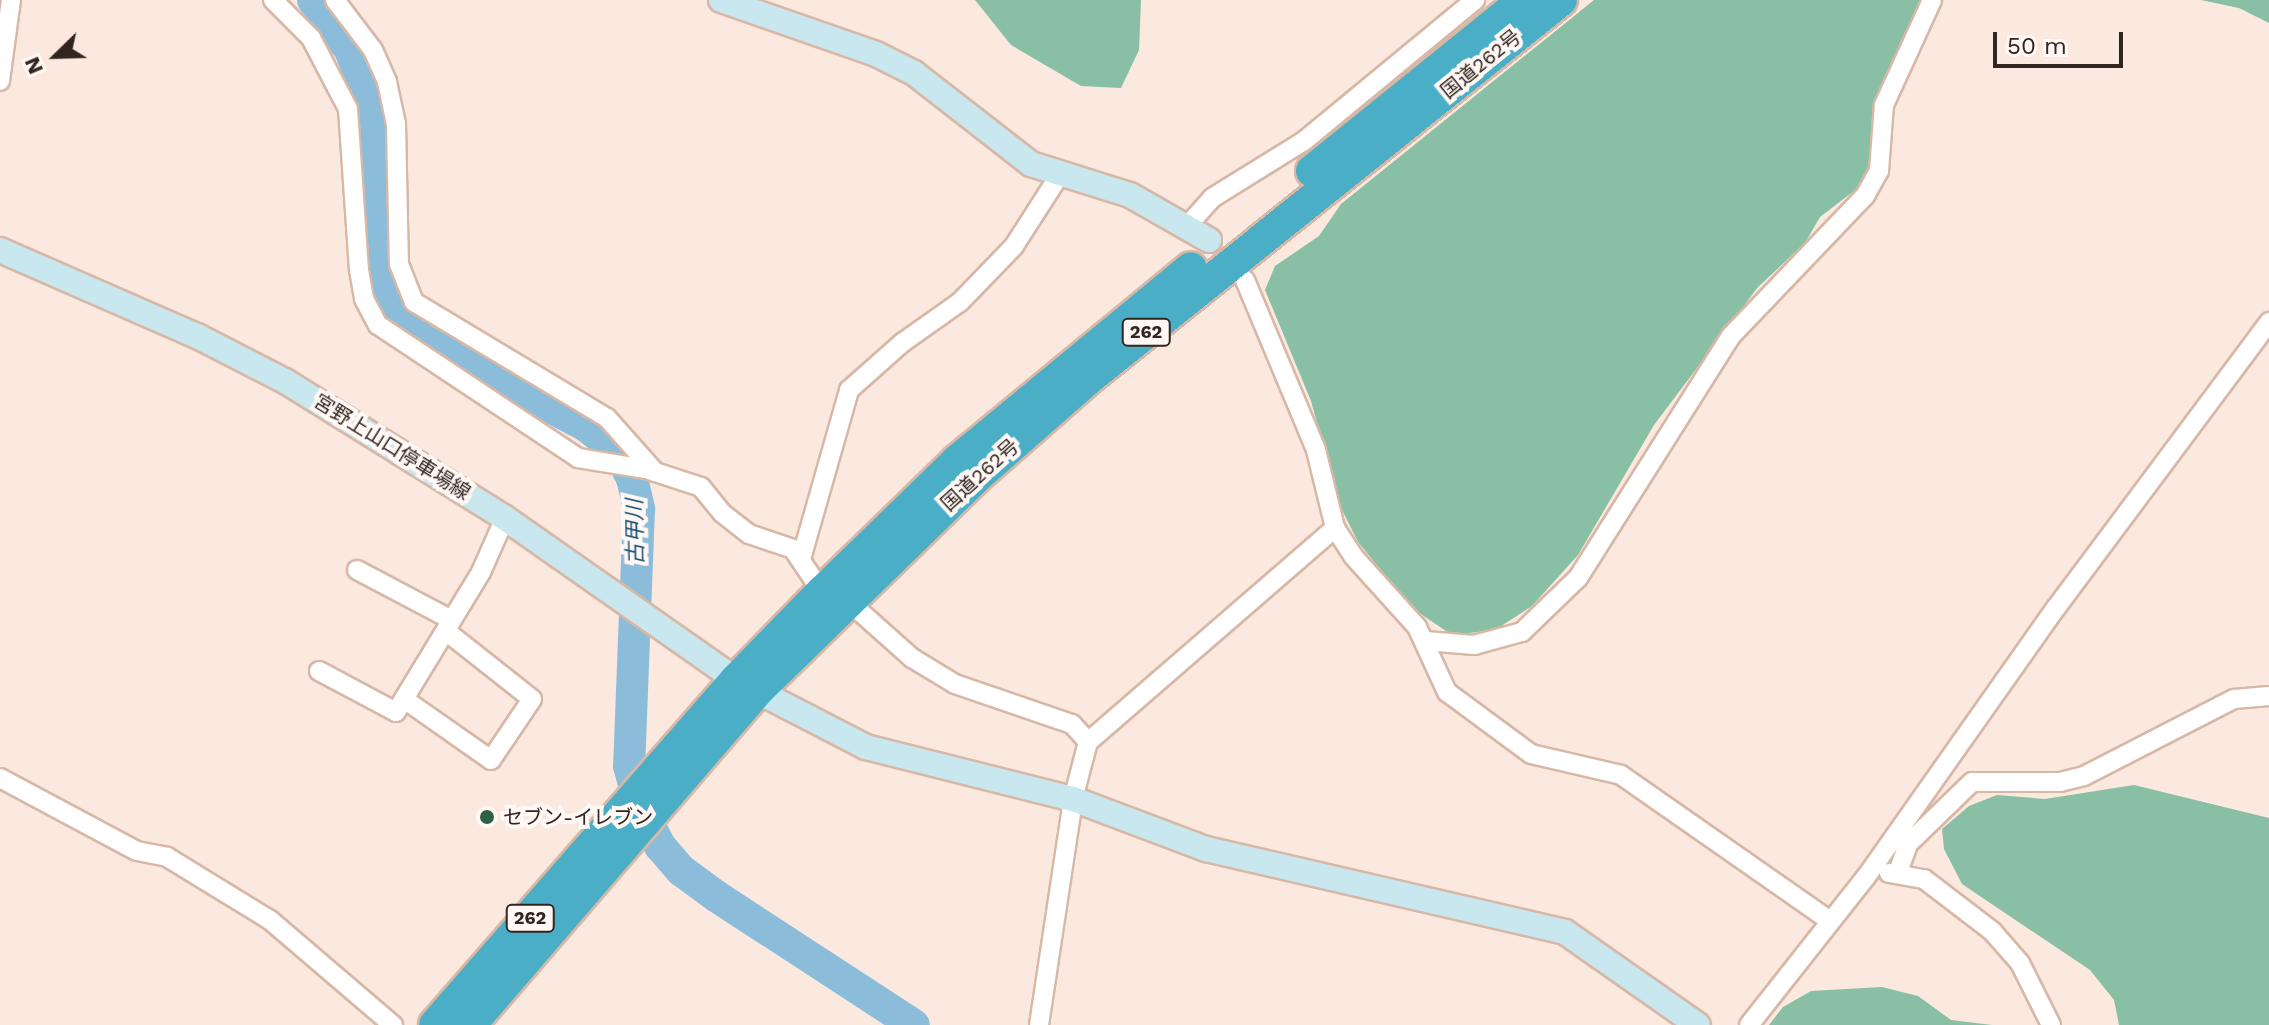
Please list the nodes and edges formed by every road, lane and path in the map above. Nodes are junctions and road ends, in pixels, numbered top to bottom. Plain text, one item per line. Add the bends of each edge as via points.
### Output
1 (11, 0) edge
2 (273, 0) edge
3 (335, 0) edge
4 (721, 0) edge
5 (1475, 0) edge
6 (1524, 0) edge
7 (1561, 0) edge
8 (1932, 0) edge
9 (0, 81) edge
10 (1059, 176) junction
11 (1188, 225) junction
12 (1209, 240) dead end
13 (0, 250) edge
14 (1245, 280) dead end
15 (2269, 322) edge
16 (651, 470) junction
17 (505, 518) junction
18 (1335, 528) junction
19 (801, 559) junction
20 (357, 570) dead end
21 (835, 597) junction
22 (449, 626) junction
23 (1426, 641) junction
24 (319, 671) dead end
25 (746, 686) junction
26 (2269, 696) edge
27 (404, 699) junction
28 (1088, 742) junction
29 (0, 778) edge
30 (1073, 799) junction
31 (631, 822) junction
32 (1898, 872) junction
33 (1866, 877) junction
34 (1830, 921) junction
35 (393, 1025) edge
36 (435, 1025) edge
37 (470, 1025) edge
38 (1039, 1025) edge
39 (1698, 1025) edge
40 (1749, 1025) edge
41 (2051, 1025) edge

1 - 9 street
2 - 16 street via 311,38 348,109 359,270 364,299 378,325 578,458
3 - 16 street via 373,50 387,82 396,124 399,264 414,302 607,418
4 - 10 street via 876,54 914,73 1001,144
5 - 11 street via 1304,141 1212,198
6 - 21 highway, 国道262号 / 262 via 1076,359 957,461
7 - 21 highway, 国道262号 / 262 via 1088,379
8 - 23 street via 1884,105 1879,171 1865,196 1731,336 1578,578 1522,632 1474,645
10 - 11 street via 1130,195
10 - 19 street via 1014,246 960,302 849,390
11 - 12 street
13 - 17 street, 宮野上山口停車場線 via 197,336 285,381
14 - 18 street via 1316,450
15 - 33 street via 2056,608
16 - 19 street via 701,487 740,527 793,549
17 - 22 street
17 - 25 street, 宮野上山口停車場線
18 - 23 street
18 - 28 street
19 - 21 street
20 - 22 street
21 - 25 highway, 国道262号 / 262
21 - 28 street via 912,658 955,684 1072,724
22 - 27 street
22 - 27 street via 532,699 491,760
23 - 34 street via 1447,692 1481,721 1531,754 1621,775
24 - 27 street via 396,712
25 - 30 street, 宮野上山口停車場線 via 866,747
25 - 31 highway, 国道262号 / 262
26 - 32 street via 2234,699 2084,776 2060,782 1972,782 1908,844
28 - 30 street
29 - 35 street via 137,851 167,857 270,920
30 - 38 street
30 - 39 street, 宮野上山口停車場線 via 1206,849 1565,932
31 - 36 highway, 国道262号 / 262
31 - 37 highway, 国道262号 / 262
32 - 33 street
32 - 41 street via 1924,879 1992,931 2020,963
33 - 34 street
34 - 40 street

